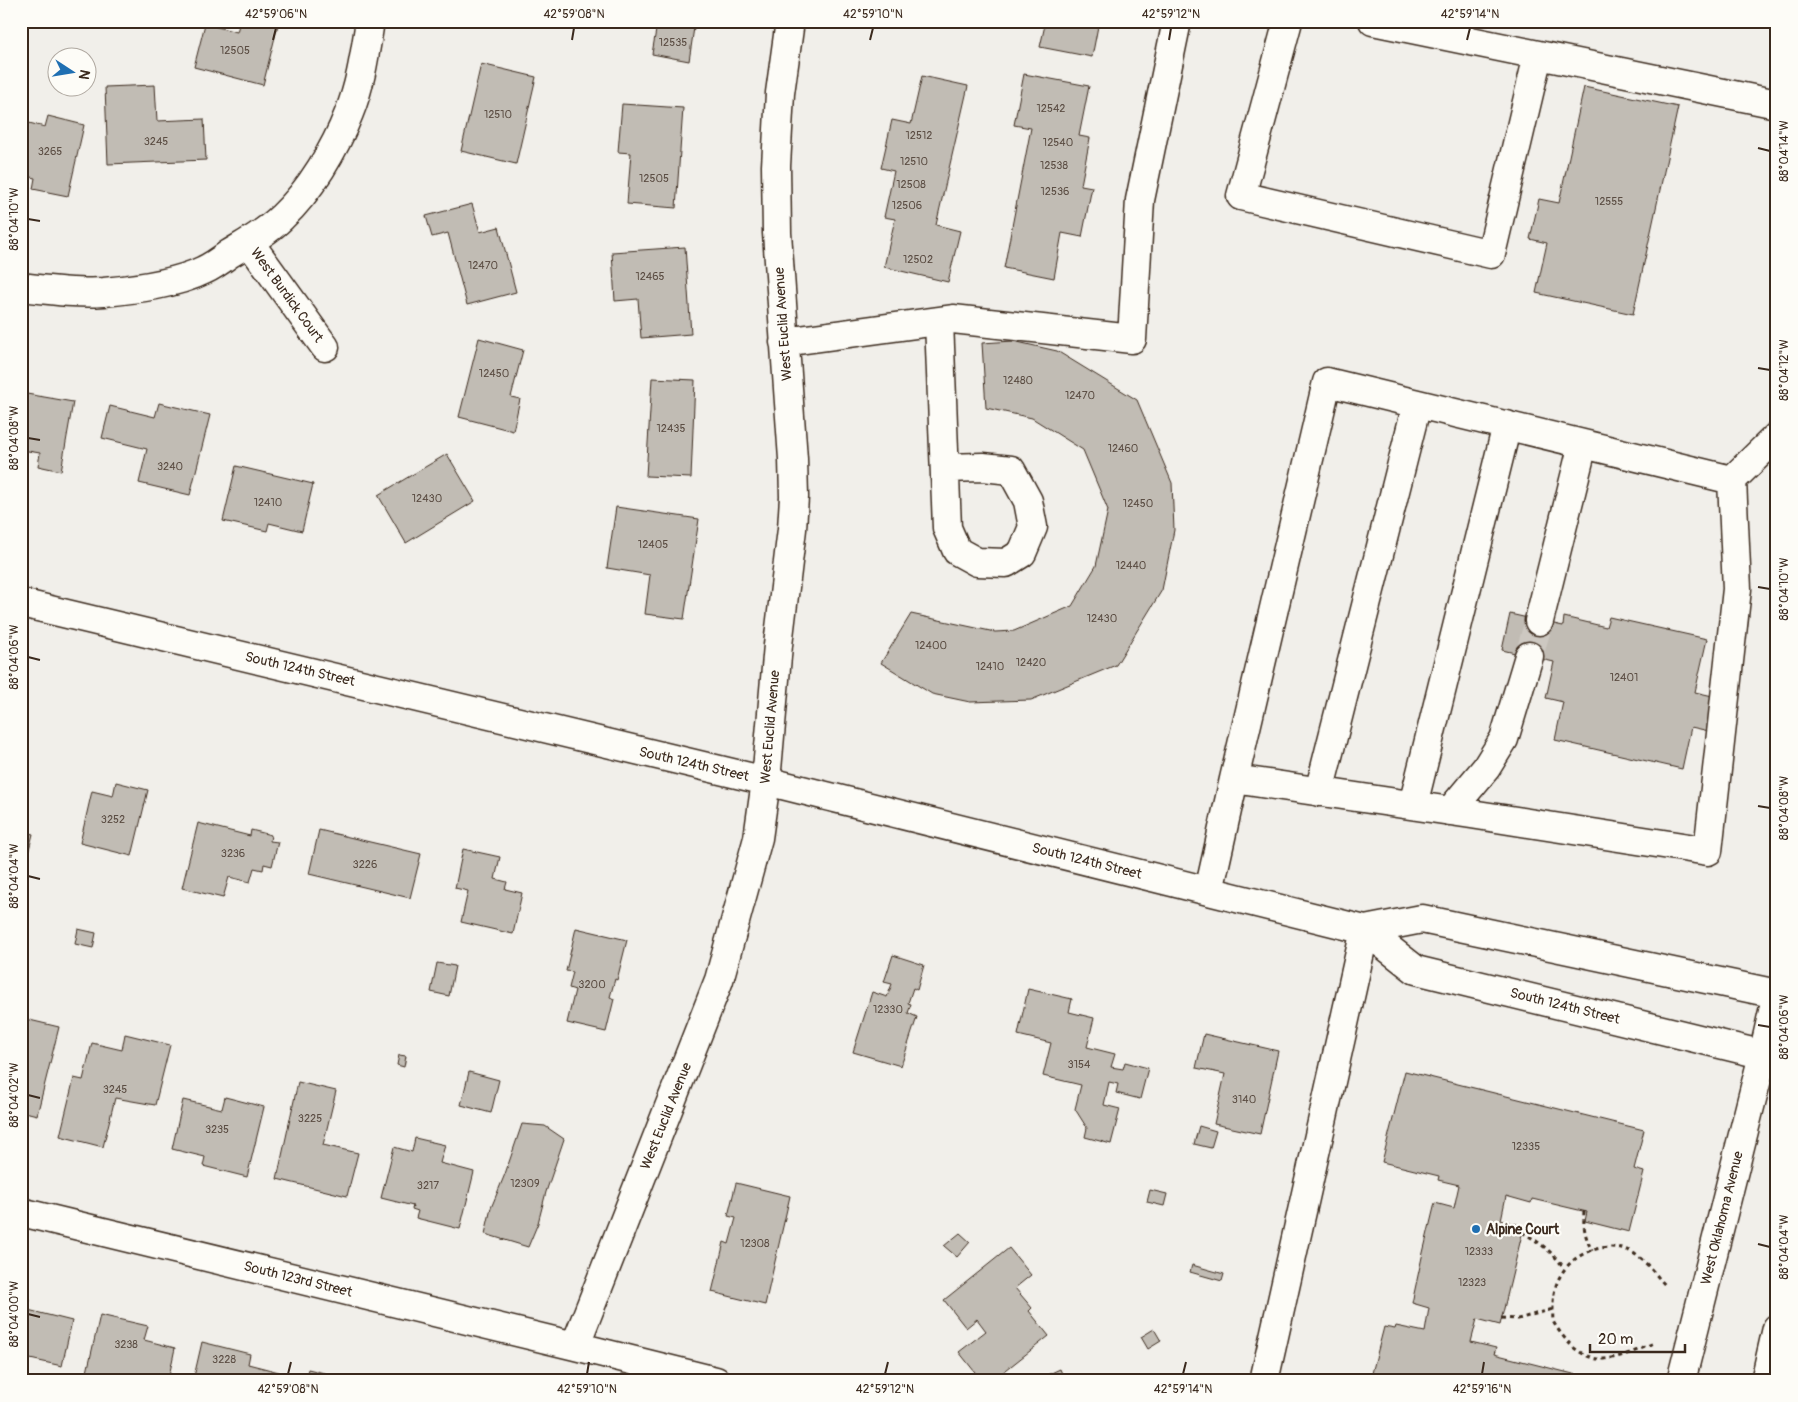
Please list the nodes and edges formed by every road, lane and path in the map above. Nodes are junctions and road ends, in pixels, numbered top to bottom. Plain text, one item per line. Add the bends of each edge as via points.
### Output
1 (370, 21) edge
2 (790, 21) edge
3 (1177, 21) edge
4 (1288, 21) edge
5 (1373, 21) edge
6 (1538, 55) junction
7 (1777, 104) edge
8 (249, 242) junction
9 (21, 287) edge
10 (939, 321) junction
11 (784, 342) junction
12 (325, 347) dead end
13 (1416, 404) junction
14 (1507, 425) junction
15 (1777, 436) edge
16 (1583, 444) junction
17 (945, 468) dead end
18 (1732, 480) junction
19 (21, 603) edge
20 (1539, 621) tunnel mouth
21 (1529, 656) tunnel mouth
22 (1234, 779) junction
23 (766, 781) junction
24 (1319, 792) junction
25 (1413, 805) junction
26 (1450, 811) junction
27 (1209, 891) junction
28 (1365, 930) junction
29 (1777, 994) edge
30 (1770, 1057) edge
31 (1584, 1211) dead end
32 (21, 1212) edge
33 (1522, 1232) dead end
34 (1592, 1251) junction
35 (1564, 1268) junction
36 (1665, 1285) dead end
37 (1553, 1309) junction
38 (1501, 1318) dead end
39 (1777, 1328) edge
40 (1652, 1344) dead end
41 (575, 1346) junction
42 (716, 1381) edge
43 (1264, 1381) edge
44 (1681, 1381) edge
45 (1765, 1381) edge

1 - 8 street via 364,63 350,112 332,150 314,179 282,217
2 - 11 street, West Euclid Avenue via 780,94 776,166 776,233
3 - 10 street via 1140,200 1132,339 953,319
4 - 6 street via 1241,196 1491,254
5 - 6 street
6 - 7 street
8 - 9 street via 203,270 145,287 103,292
8 - 12 street, West Burdick Court
10 - 11 street
10 - 17 street
11 - 23 street, West Euclid Avenue via 794,497
13 - 14 street
13 - 22 street via 1327,382
13 - 24 street
14 - 16 street
14 - 25 street
15 - 18 street
16 - 18 street
16 - 20 street
18 - 26 street via 1737,589 1708,852
19 - 23 street, South 124th Street
21 - 26 street via 1504,740 1486,768
22 - 24 street
22 - 27 street
23 - 27 street, South 124th Street
23 - 41 street, West Euclid Avenue via 758,838 719,980
24 - 25 street
25 - 26 street
27 - 28 street, South 124th Street
28 - 29 street, South 124th Street via 1422,919
28 - 30 street, South 124th Street via 1416,970
28 - 43 street
29 - 30 street, West Oklahoma Avenue
30 - 44 street, West Oklahoma Avenue
31 - 34 path via 1585,1238
32 - 41 street, South 123rd Street
33 - 35 path via 1546,1247
34 - 35 path
34 - 36 path via 1620,1247 1633,1252
35 - 37 path via 1555,1284
37 - 38 path via 1518,1319
37 - 40 path via 1553,1322 1566,1340 1579,1352 1596,1359 1614,1358
39 - 45 street
41 - 42 street

